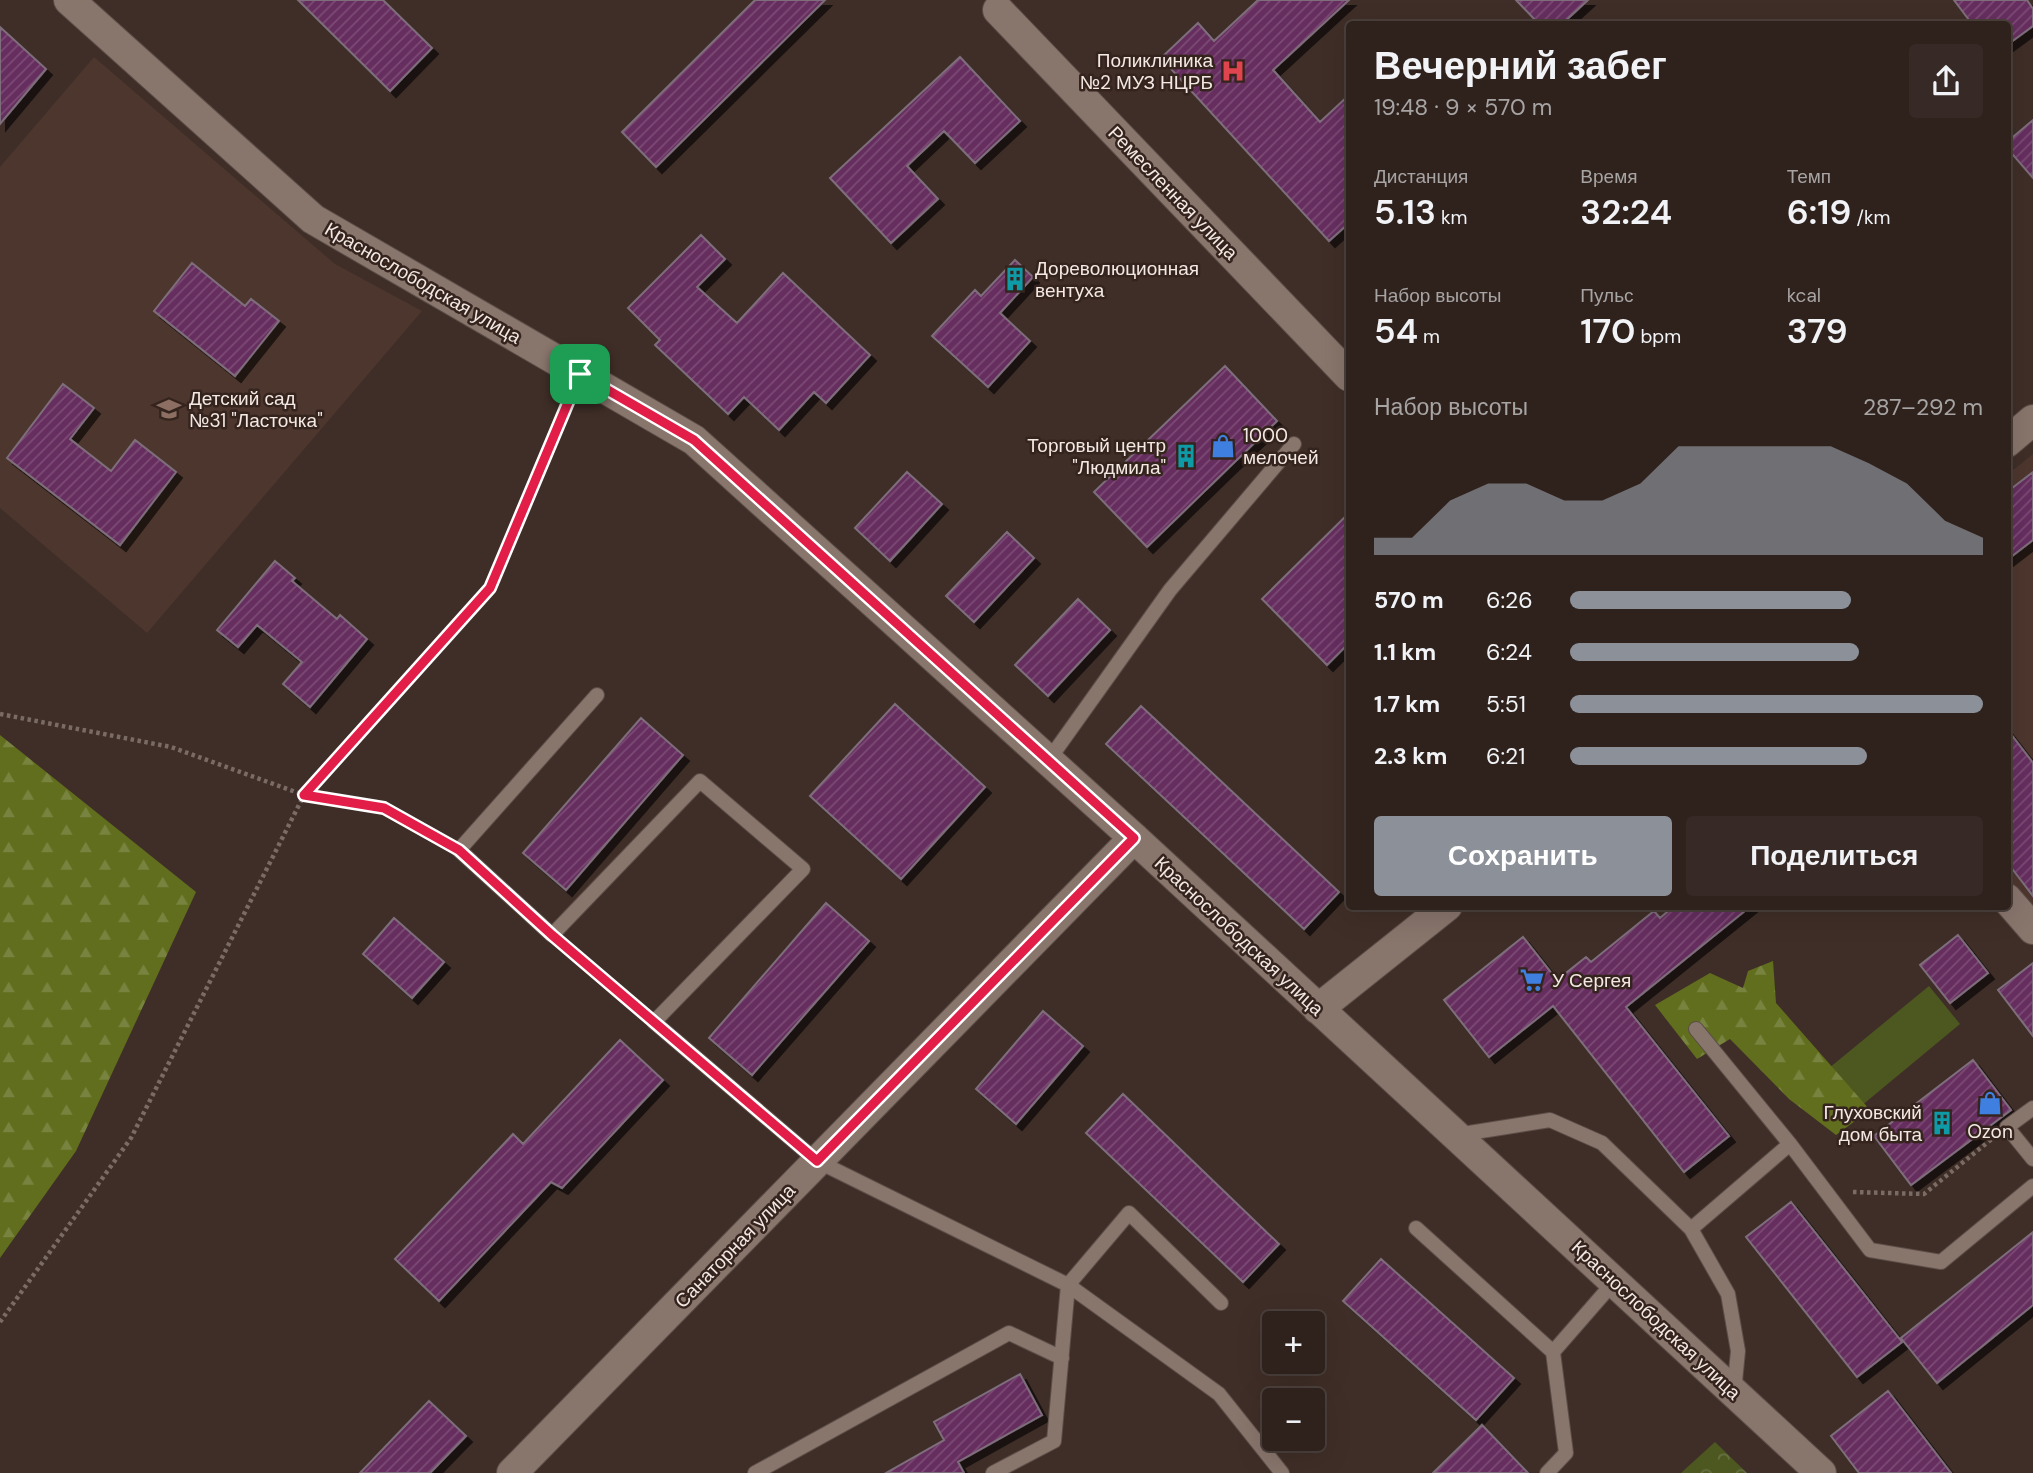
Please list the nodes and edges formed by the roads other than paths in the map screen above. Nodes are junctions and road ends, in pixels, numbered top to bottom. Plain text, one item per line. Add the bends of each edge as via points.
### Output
1 (69, 0) edge
2 (998, 10) dead end
3 (1346, 373) edge
4 (2033, 420) edge
5 (2011, 439) edge
6 (1294, 444) dead end
7 (597, 695) dead end
8 (1048, 761) junction
9 (1134, 838) junction
10 (2011, 904) edge
11 (1442, 910) edge
12 (2033, 929) edge
13 (1318, 1009) junction
14 (1696, 1029) dead end
15 (2033, 1108) edge
16 (1455, 1135) junction
17 (1790, 1144) junction
18 (2033, 1159) edge
19 (817, 1161) junction
20 (2033, 1186) edge
21 (1416, 1228) dead end
22 (1691, 1229) junction
23 (1614, 1282) junction
24 (1068, 1285) junction
25 (1221, 1303) dead end
26 (1553, 1352) junction
27 (1062, 1358) junction
28 (1734, 1392) junction
29 (512, 1473) edge
30 (754, 1473) edge
31 (993, 1473) edge
32 (1282, 1473) edge
33 (1547, 1473) edge
34 (1821, 1473) edge

1 - 8 street, Краснослободская улица via 313,219 694,440
2 - 3 street, Ремесленная улица
4 - 5 street
6 - 8 lane via 1170,590
7 - 19 lane via 459,850 552,935 700,781 803,869 654,1022
8 - 9 street, Краснослободская улица
9 - 13 street, Краснослободская улица
9 - 19 street, Санаторная улица
10 - 12 street
11 - 13 street
13 - 16 street, Краснослободская улица
14 - 17 lane
15 - 18 lane via 2007,1127
16 - 22 lane via 1550,1120 1602,1143
16 - 23 street, Краснослободская улица
17 - 20 lane via 1870,1250 1941,1262
17 - 22 lane
19 - 24 lane
19 - 29 street, Санаторная улица
21 - 26 lane
22 - 28 lane via 1728,1294 1738,1351
23 - 26 lane
23 - 28 street, Краснослободская улица
24 - 25 lane via 1129,1213
24 - 27 lane
24 - 32 lane via 1219,1394
26 - 33 lane via 1566,1453
27 - 30 lane via 1009,1333
27 - 31 lane via 1054,1441
28 - 34 street, Краснослободская улица

